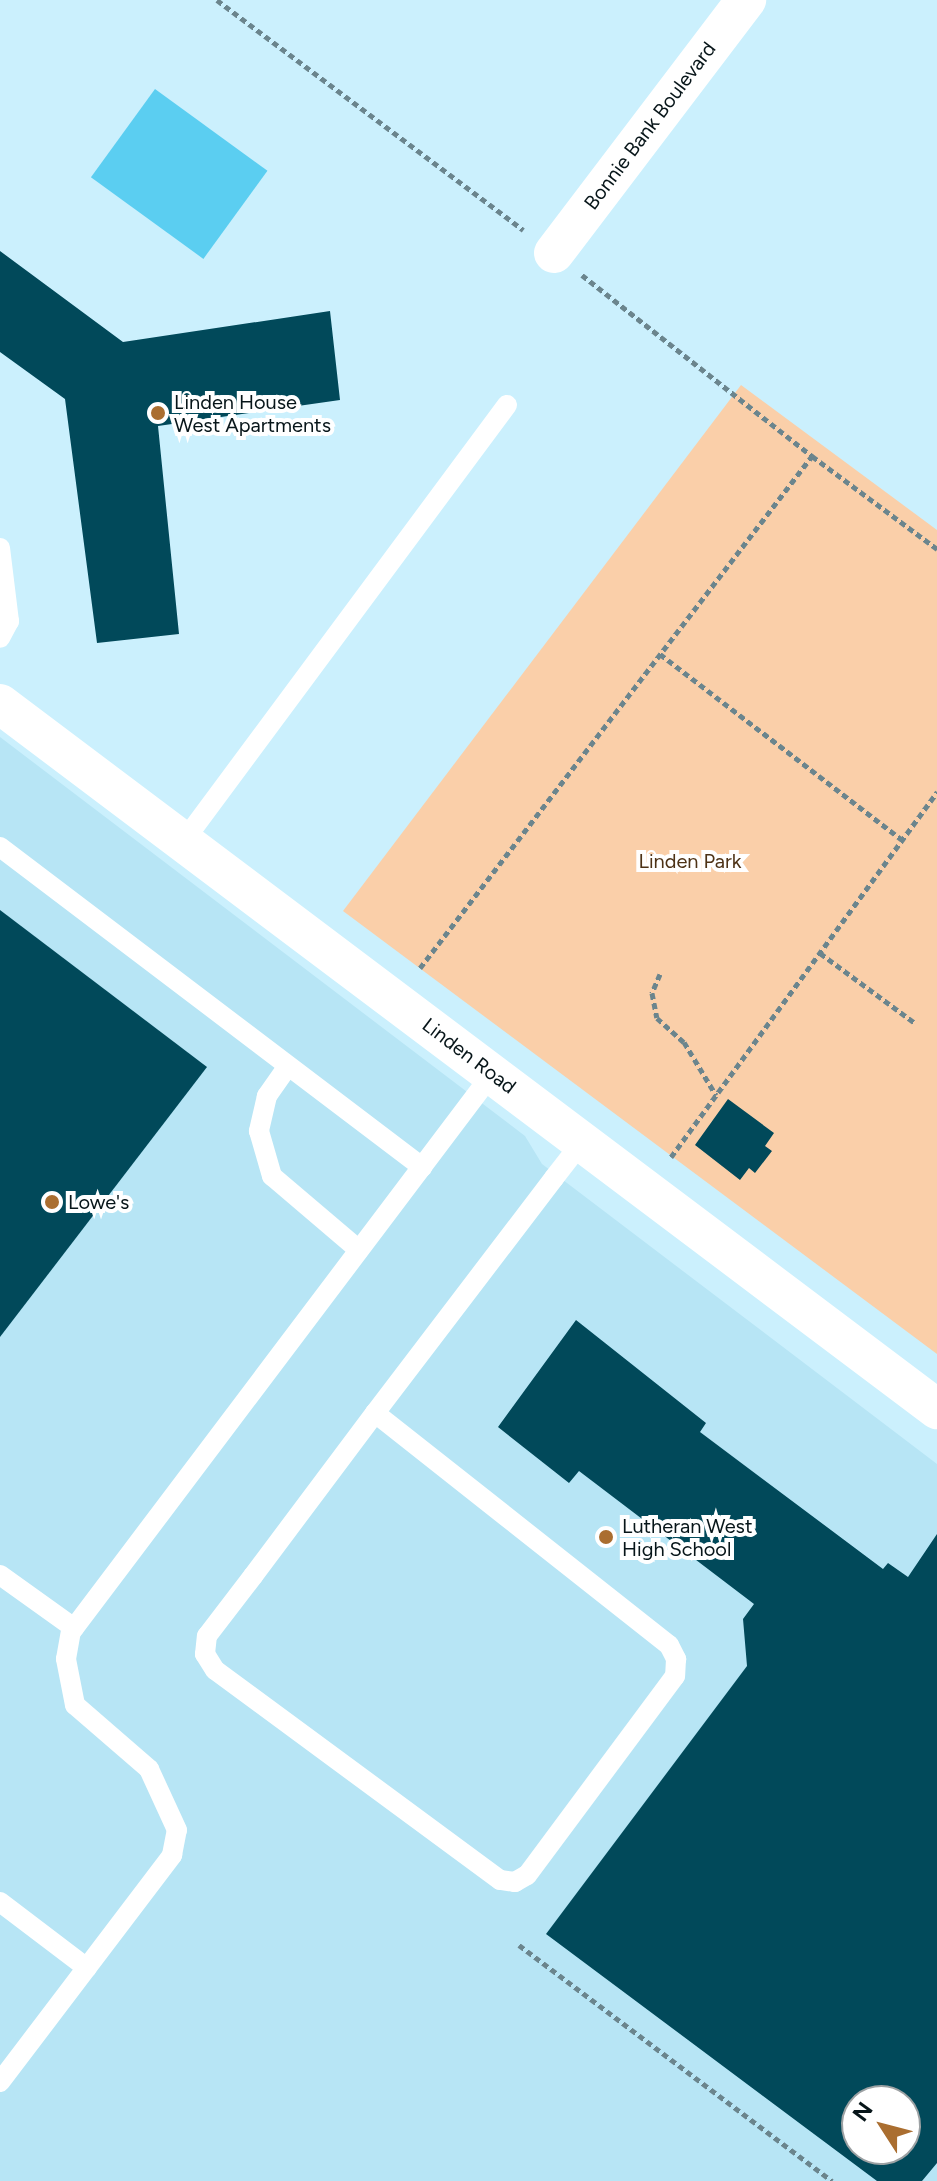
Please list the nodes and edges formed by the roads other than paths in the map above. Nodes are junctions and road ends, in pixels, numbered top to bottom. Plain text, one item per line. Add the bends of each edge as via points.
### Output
1 (746, 0) edge
2 (554, 253) road end
3 (507, 405) dead end
4 (0, 548) edge
5 (0, 638) edge
6 (0, 704) edge
7 (183, 842) junction
8 (0, 847) edge
9 (288, 1066) junction
10 (492, 1074) junction
11 (582, 1142) junction
12 (422, 1167) junction
13 (359, 1250) junction
14 (937, 1409) edge
15 (375, 1413) junction
16 (0, 1575) edge
17 (74, 1628) junction
18 (0, 1902) edge
19 (87, 1968) junction
20 (0, 2082) edge

1 - 2 street, Bonnie Bank Boulevard
3 - 7 lane
4 - 5 lane via 9,621
6 - 7 street, Linden Road
7 - 10 street, Linden Road
8 - 9 lane
9 - 12 lane
9 - 13 lane via 267,1096 259,1131 272,1176
10 - 11 street, Linden Road
10 - 12 lane
11 - 14 street, Linden Road
11 - 15 lane
12 - 13 lane
13 - 17 lane
15 - 15 lane via 207,1636 205,1654 215,1670 500,1880 515,1882 527,1875 675,1676 676,1659 669,1645
16 - 17 lane
17 - 19 lane via 66,1659 75,1705 149,1769 177,1830 172,1855
18 - 19 lane
19 - 20 lane

